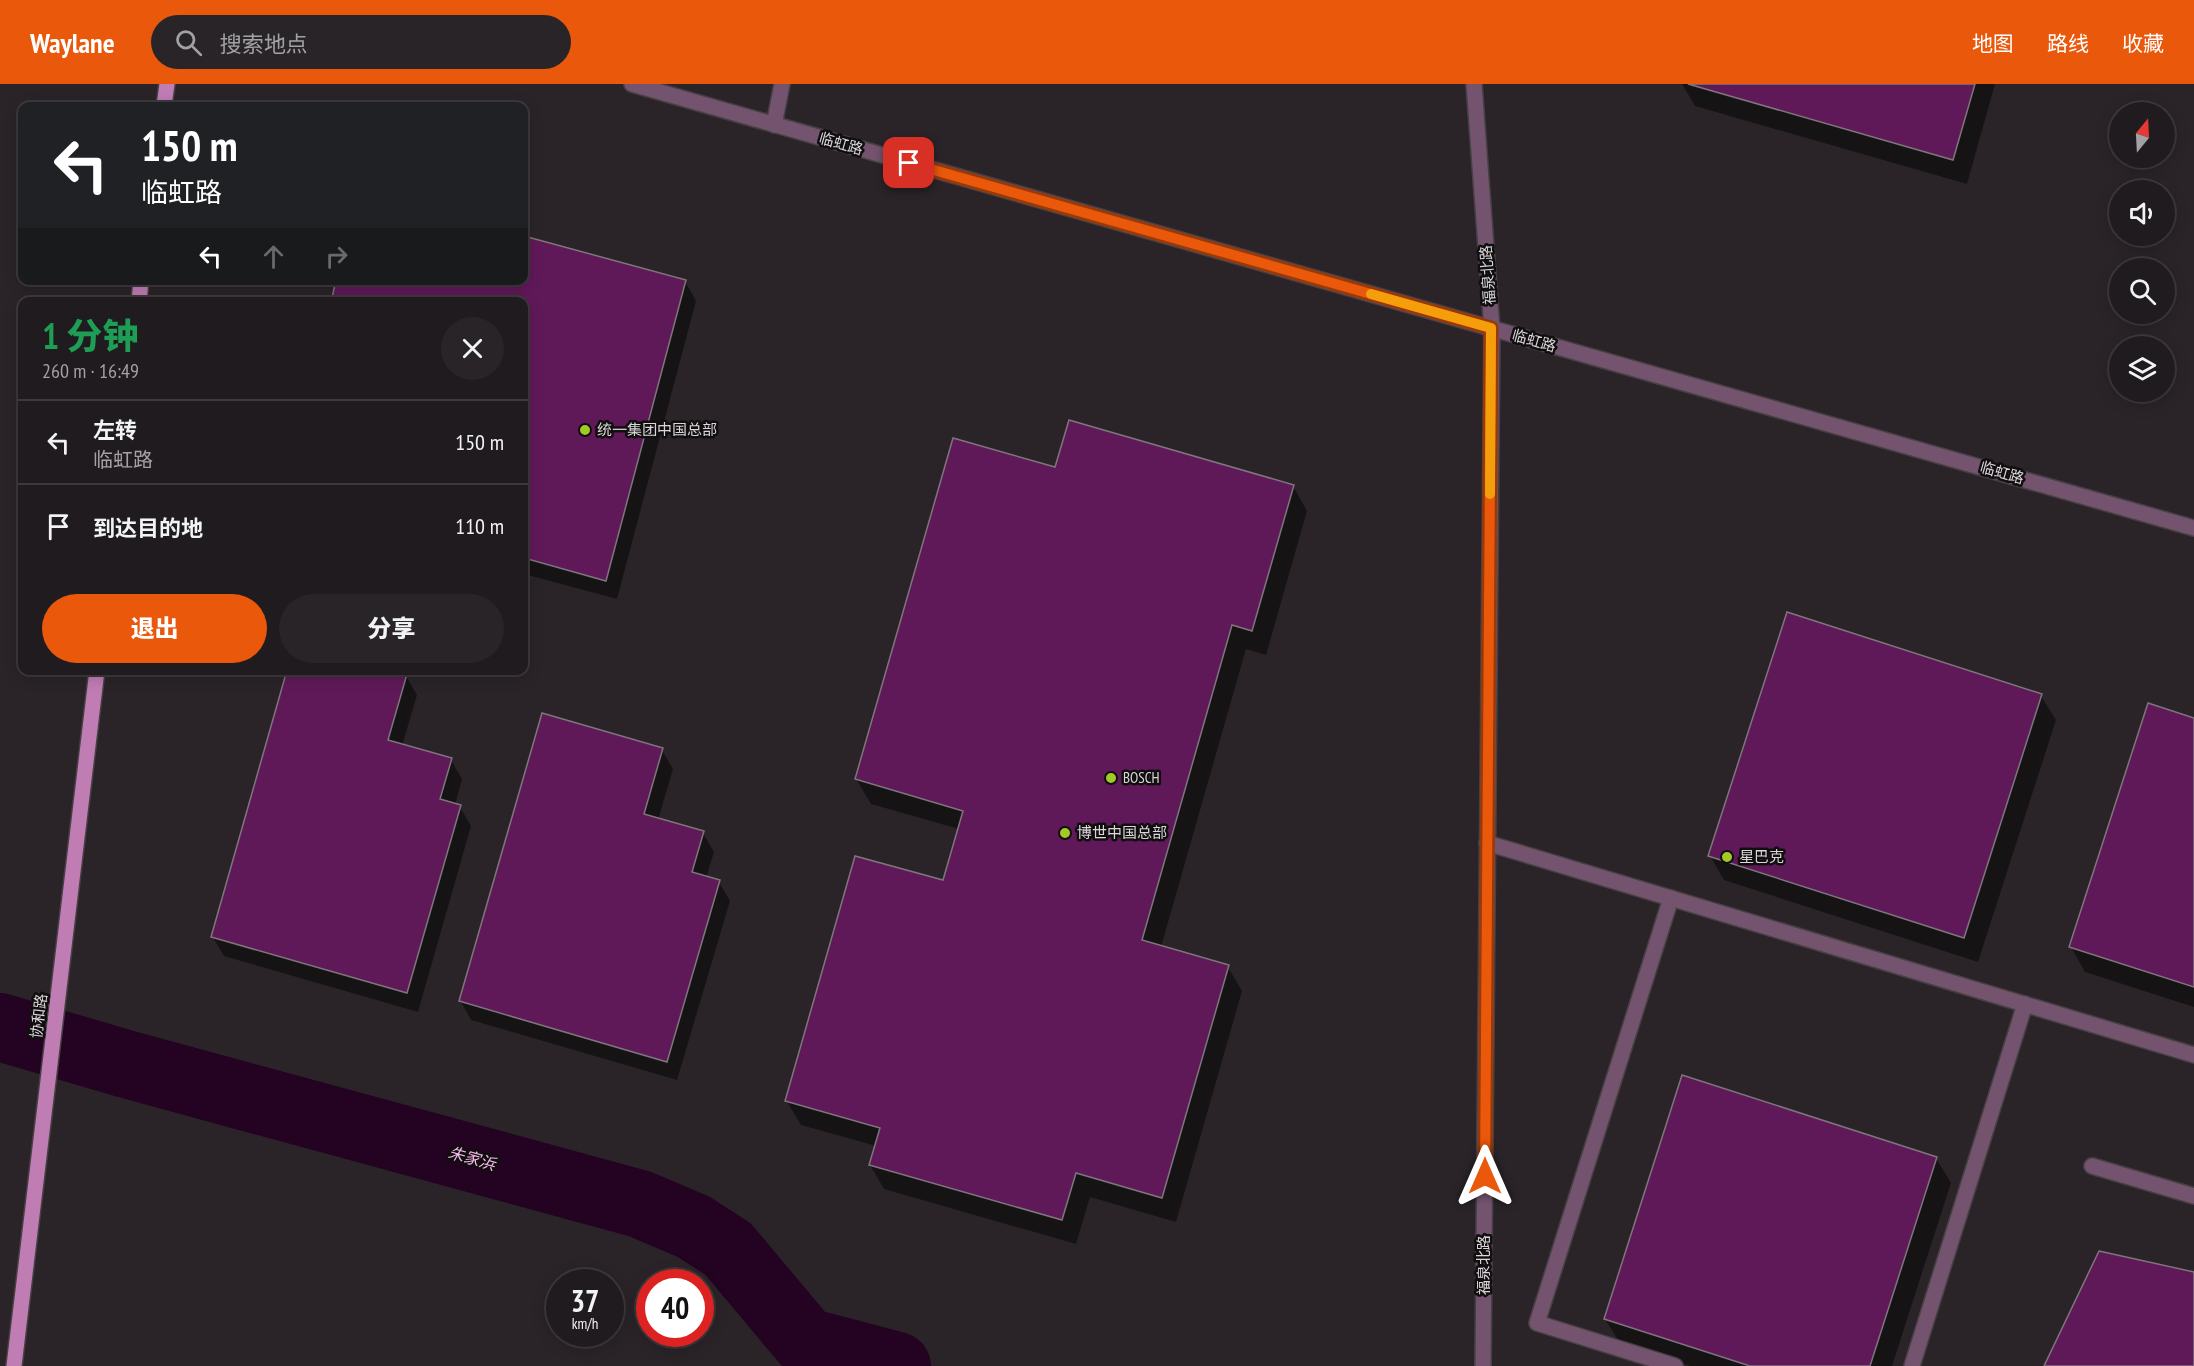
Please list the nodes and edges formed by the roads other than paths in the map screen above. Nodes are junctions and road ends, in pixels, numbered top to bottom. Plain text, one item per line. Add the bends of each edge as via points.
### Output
1 (167, 84) edge
2 (632, 84) edge
3 (782, 84) edge
4 (1474, 84) edge
5 (165, 102) edge
6 (774, 124) junction
7 (1491, 328) junction
8 (2194, 528) edge
9 (96, 675) edge
10 (1487, 843) junction
11 (1671, 898) junction
12 (2025, 1004) junction
13 (2194, 1055) edge
14 (2092, 1166) dead end
15 (2194, 1196) edge
16 (14, 1366) edge
17 (1483, 1366) edge
18 (1675, 1366) edge
19 (1912, 1366) edge

1 - 5 main road
2 - 6 street, 临虹路
3 - 6 street
4 - 7 street, 福泉北路
6 - 7 street, 临虹路
7 - 8 street, 临虹路
7 - 10 street, 福泉北路
9 - 16 main road, 协和路
10 - 11 street
10 - 17 street, 福泉北路
11 - 12 street
11 - 18 street via 1537,1323
12 - 13 street
12 - 19 street
14 - 15 street

